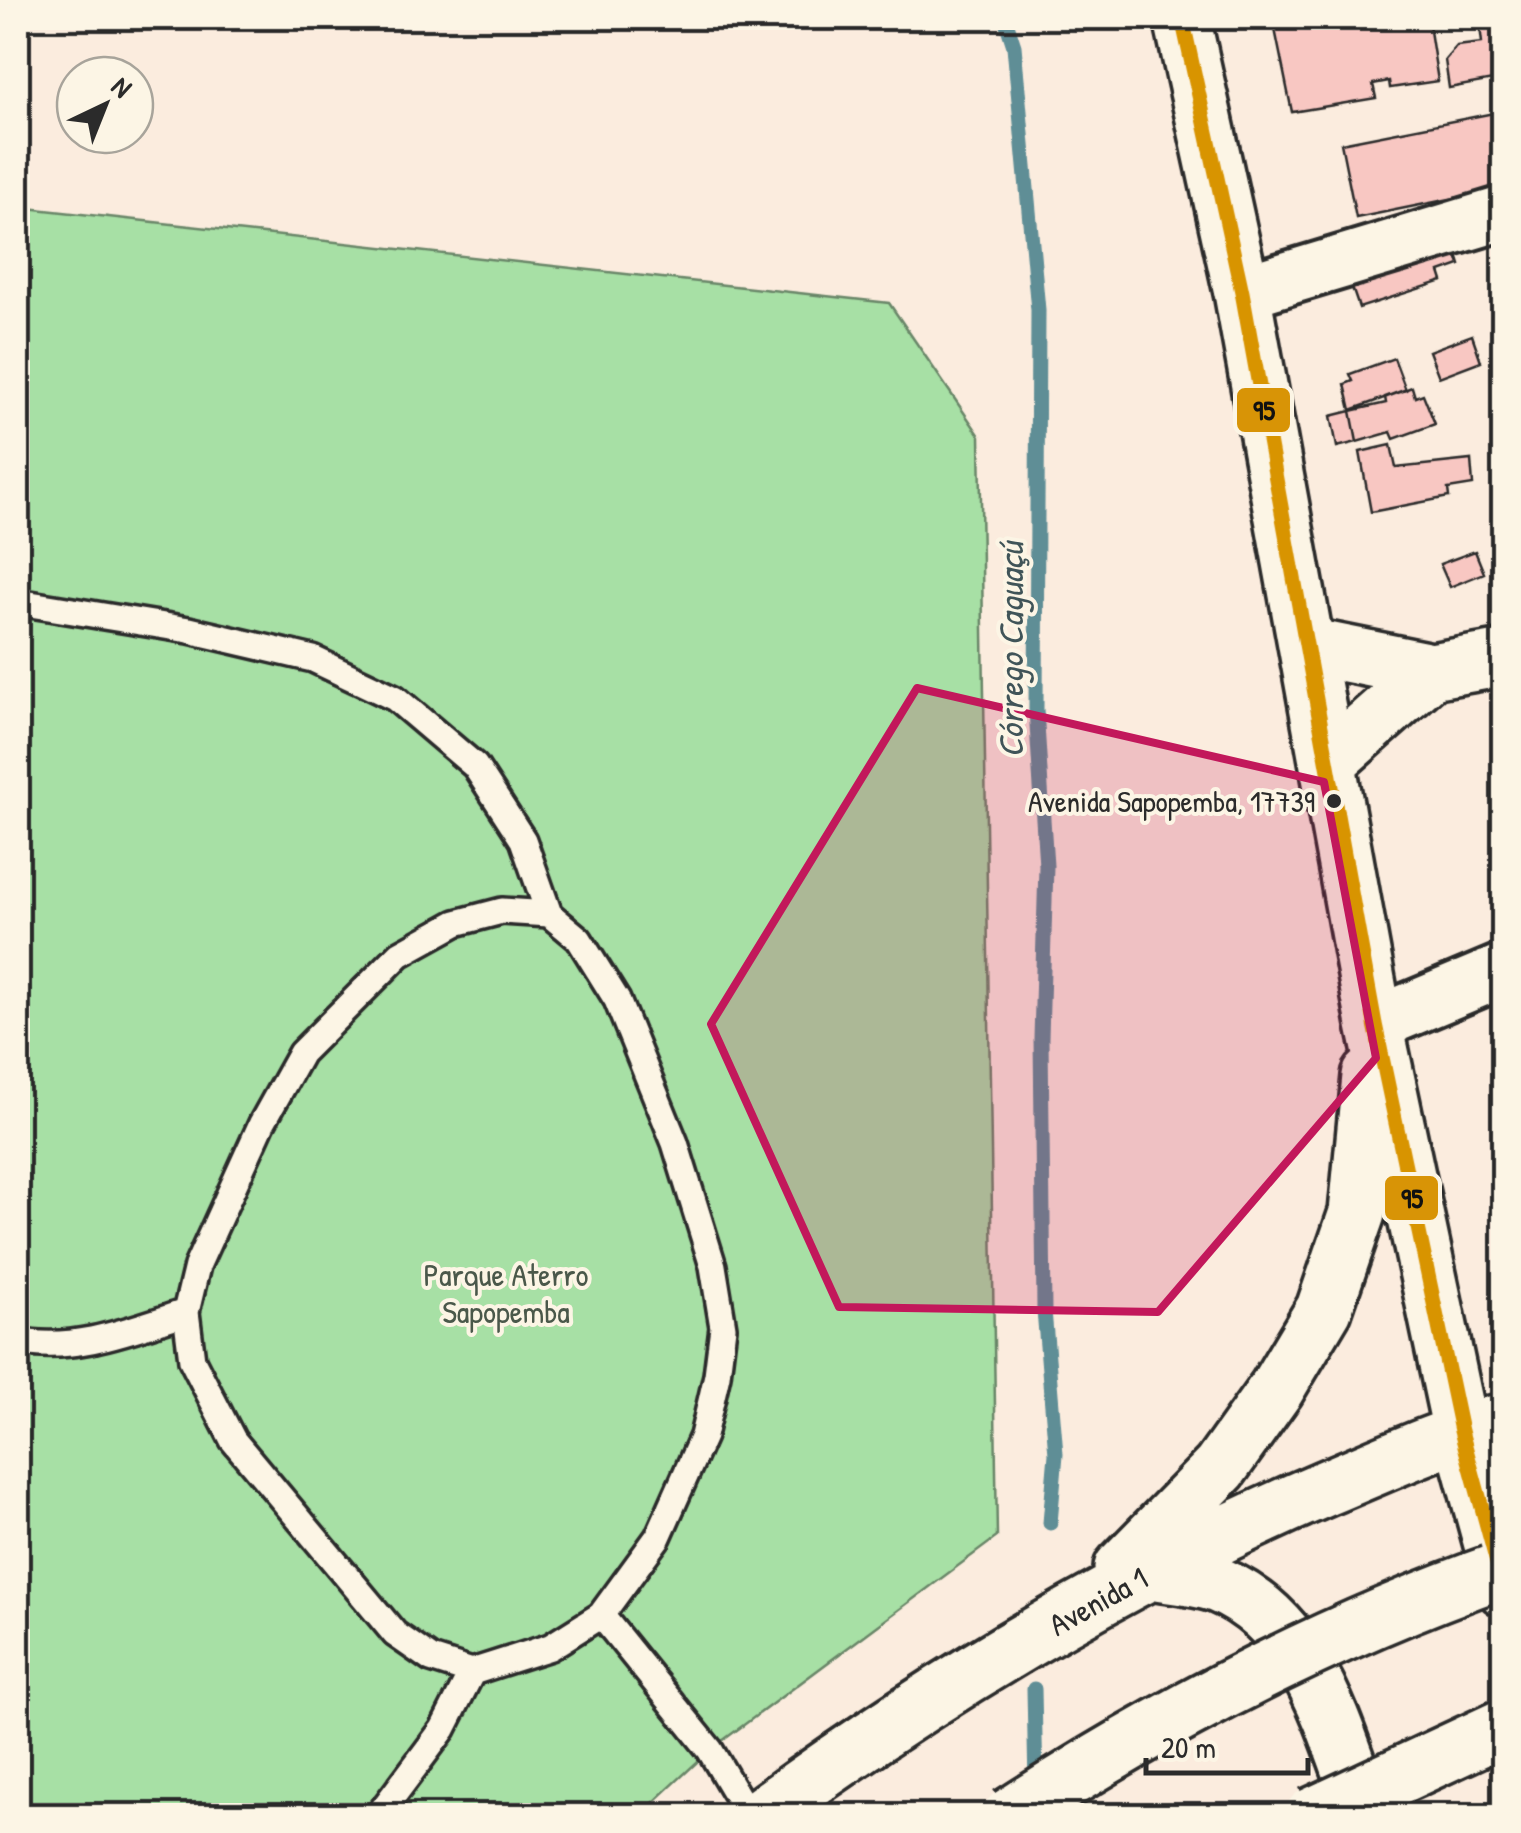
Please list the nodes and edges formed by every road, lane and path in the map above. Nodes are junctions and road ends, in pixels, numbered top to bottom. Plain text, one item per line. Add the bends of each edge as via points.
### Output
1 (1182, 18) edge
2 (1504, 214) edge
3 (1242, 292) junction
4 (18, 602) edge
5 (1307, 646) junction
6 (1504, 658) edge
7 (1430, 671) junction
8 (1328, 761) junction
9 (549, 914) junction
10 (1504, 970) edge
11 (1375, 1024) junction
12 (186, 1312) junction
13 (18, 1340) edge
14 (1482, 1426) edge
15 (1504, 1569) edge
16 (1150, 1572) junction
17 (1504, 1588) edge
18 (1086, 1606) junction
19 (601, 1615) junction
20 (472, 1672) junction
21 (1504, 1727) edge
22 (378, 1816) edge
23 (749, 1816) edge
24 (760, 1816) edge
25 (1010, 1816) edge
26 (1312, 1816) edge
27 (1367, 1816) edge

1 - 3 main road
2 - 3 street
3 - 5 main road
4 - 9 lane via 189,630 312,659 395,698 475,766 523,840
5 - 7 main road
5 - 8 main road
6 - 7 main road
7 - 8 main road
8 - 11 main road
9 - 12 lane via 502,911 428,938 400,954 301,1053 197,1266
9 - 19 lane via 579,939 617,1000 675,1143 713,1266 722,1327 703,1436 658,1537
10 - 11 street
11 - 14 main road
11 - 18 main road via 1357,1213 1324,1309 1220,1468
12 - 13 lane via 66,1344
12 - 20 lane via 192,1360 233,1440 395,1634 430,1660
14 - 16 main road, Avenida 1 via 1217,1536
14 - 17 main road
15 - 25 main road, bridge via 1288,1655
16 - 18 main road, Avenida 1
16 - 27 main road via 1216,1584 1266,1612 1310,1667
18 - 24 main road, Avenida 1 via 882,1726
19 - 20 lane via 550,1647
19 - 23 lane via 710,1750
20 - 22 lane via 443,1729
21 - 26 main road, bridge

